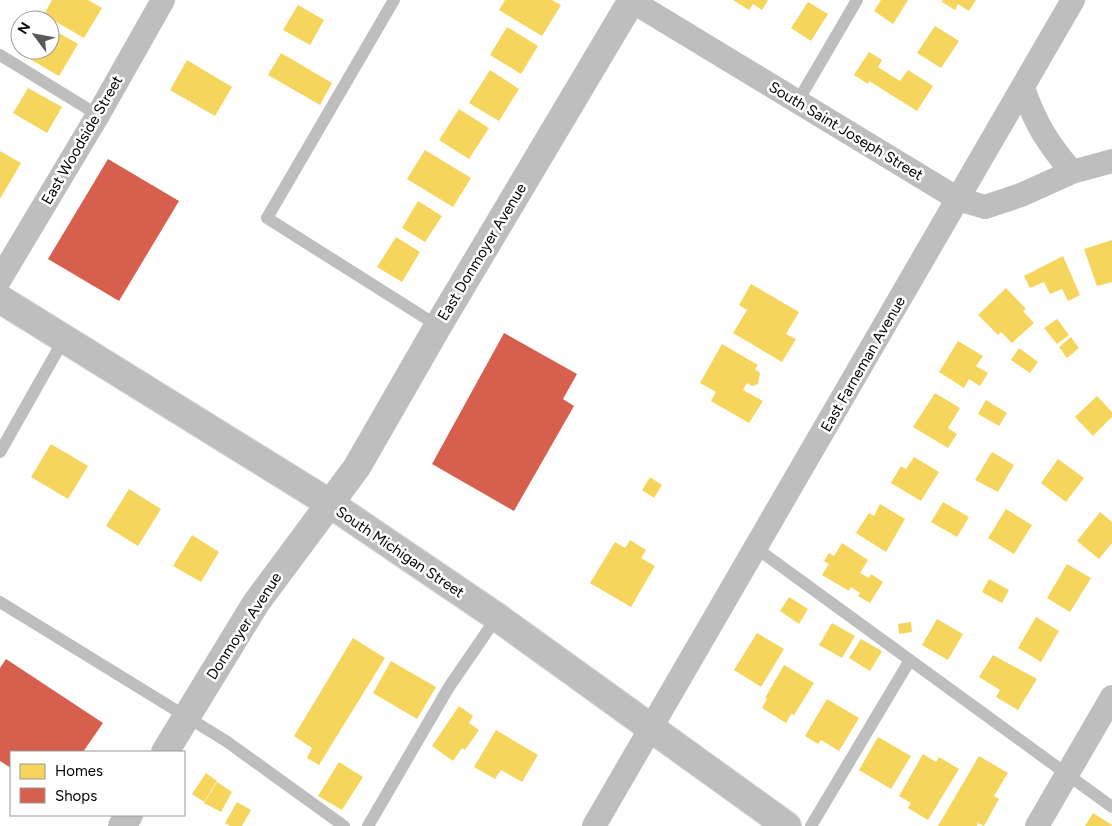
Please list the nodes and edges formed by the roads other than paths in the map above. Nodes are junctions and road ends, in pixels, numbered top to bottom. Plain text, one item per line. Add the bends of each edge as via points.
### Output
1 (163, 0) edge
2 (394, 0) edge
3 (631, 0) edge
4 (857, 0) edge
5 (1072, 0) edge
6 (0, 55) edge
7 (1023, 88) junction
8 (798, 101) junction
9 (98, 115) junction
10 (1112, 161) edge
11 (1072, 172) junction
12 (958, 199) junction
13 (0, 279) edge
14 (0, 299) edge
15 (438, 326) junction
16 (64, 339) junction
17 (0, 452) edge
18 (329, 503) junction
19 (756, 548) junction
20 (0, 602) edge
21 (497, 617) junction
22 (910, 660) junction
23 (1112, 697) edge
24 (187, 716) junction
25 (651, 726) junction
26 (166, 751) edge
27 (1067, 775) junction
28 (1112, 807) edge
29 (344, 826) edge
30 (368, 826) edge
31 (594, 826) edge
32 (787, 826) edge
33 (811, 826) edge
34 (1036, 826) edge

1 - 9 street, East Woodside Street
2 - 15 lane via 266,218
3 - 8 street, South Saint Joseph Street
3 - 15 main road, East Donmoyer Avenue
4 - 8 lane
5 - 7 street, East Farneman Avenue
6 - 9 lane
7 - 11 street via 1033,117 1047,142
7 - 12 street, East Farneman Avenue
8 - 12 street, South Saint Joseph Street
9 - 13 street, East Woodside Street
10 - 11 street, South Saint Joseph Street
11 - 12 street, South Saint Joseph Street via 986,207
12 - 19 street, East Farneman Avenue
14 - 16 main road, South Michigan Street
15 - 18 main road, East Donmoyer Avenue via 357,467
16 - 17 lane
16 - 18 main road, South Michigan Street
18 - 21 main road, South Michigan Street
18 - 24 main road, Donmoyer Avenue via 256,603
19 - 22 lane
19 - 25 street, East Farneman Avenue
20 - 24 lane
21 - 25 main road, South Michigan Street
21 - 30 lane via 449,687
22 - 27 lane
22 - 33 lane
23 - 27 street
24 - 26 main road, Donmoyer Avenue
24 - 29 lane
25 - 31 street, East Farneman Avenue
25 - 32 main road, South Michigan Street
27 - 28 lane
27 - 34 street

